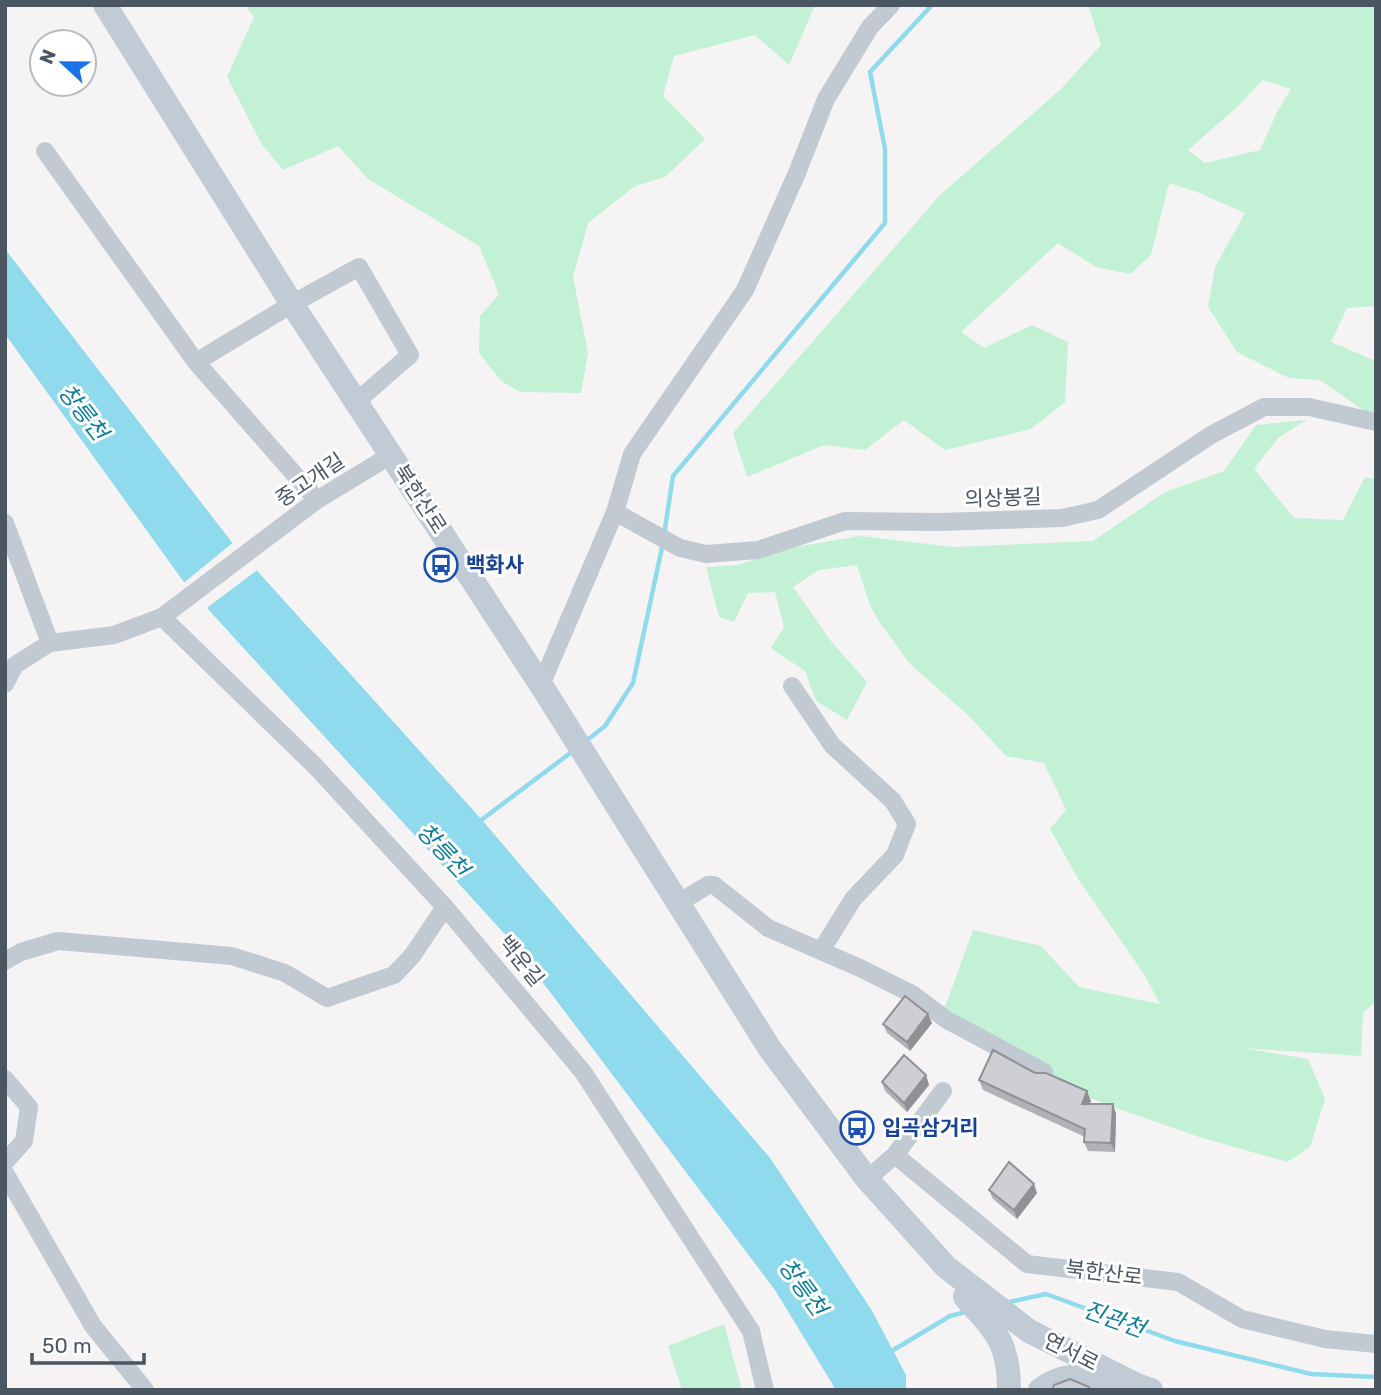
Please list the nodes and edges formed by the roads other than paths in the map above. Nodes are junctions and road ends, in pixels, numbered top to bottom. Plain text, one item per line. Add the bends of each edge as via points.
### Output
1 (105, 5) edge
2 (891, 5) edge
3 (45, 150) dead end
4 (292, 304) junction
5 (196, 362) junction
6 (356, 402) junction
7 (1376, 422) edge
8 (391, 455) junction
9 (317, 500) junction
10 (615, 512) junction
11 (5, 523) edge
12 (162, 617) junction
13 (50, 643) junction
14 (5, 684) edge
15 (541, 685) junction
16 (792, 686) dead end
17 (677, 904) junction
18 (445, 907) junction
19 (821, 951) junction
20 (5, 961) edge
21 (1044, 1072) edge
22 (5, 1079) edge
23 (943, 1091) dead end
24 (895, 1156) junction
25 (5, 1162) edge
26 (5, 1172) edge
27 (867, 1179) junction
28 (946, 1267) junction
29 (1029, 1331) junction
30 (1376, 1344) edge
31 (1144, 1387) edge
32 (145, 1390) edge
33 (765, 1390) edge
34 (1009, 1390) edge
35 (1015, 1390) edge
36 (1040, 1390) edge

1 - 4 main road, 북한산로
2 - 10 street via 870,27 826,99 745,290 632,454
3 - 5 street
4 - 5 street
4 - 6 main road, 북한산로
4 - 6 street via 359,267 410,355
5 - 9 street
6 - 8 main road, 북한산로
7 - 10 street, 의상봉길 via 1309,407 1265,408 1211,435 1098,510 1062,518 845,521 758,550 706,554 680,548
8 - 9 street, 중고개길
8 - 15 main road, 북한산로
9 - 12 street, 중고개길
10 - 15 street
11 - 13 street
12 - 13 street via 114,635
12 - 18 street, 백운길 via 316,767
13 - 14 street via 15,665
15 - 17 main road, 북한산로
16 - 19 street via 832,745 893,801 907,824 895,855 853,899
17 - 19 street via 714,885 768,928
17 - 27 main road via 770,1049
18 - 20 street via 394,975 327,998 285,973 232,956 58,941
18 - 33 street, 백운길 via 583,1072 698,1245 751,1331
19 - 21 street via 912,994 947,1020
22 - 25 street via 29,1107 24,1141
23 - 24 street
24 - 27 street
24 - 30 street, 북한산로 via 1027,1264 1178,1282 1242,1319 1325,1339
26 - 32 street via 93,1326
27 - 28 main road
28 - 29 main road, 연서로
28 - 34 main road via 957,1288 997,1332
29 - 31 main road, 연서로
29 - 35 main road
31 - 36 main road via 1070,1376

